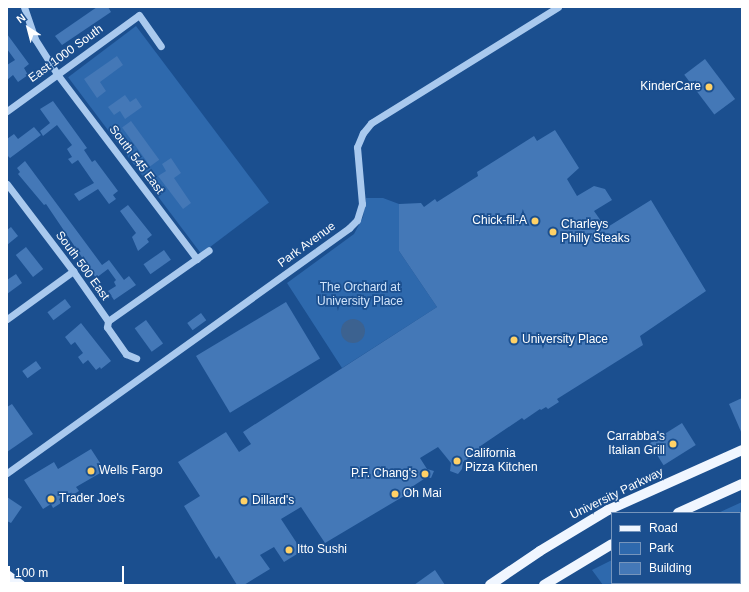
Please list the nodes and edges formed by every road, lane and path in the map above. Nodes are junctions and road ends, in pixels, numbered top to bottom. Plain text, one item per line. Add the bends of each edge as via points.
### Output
1 (24, 7) edge
2 (558, 7) edge
3 (161, 46) dead end
4 (57, 74) junction
5 (7, 111) edge
6 (7, 184) edge
7 (209, 250) dead end
8 (197, 259) junction
9 (73, 271) junction
10 (7, 319) edge
11 (108, 321) junction
12 (136, 358) dead end
13 (742, 450) edge
14 (7, 473) edge
15 (742, 484) edge
16 (680, 512) edge
17 (611, 545) edge
18 (7, 575) edge
19 (21, 585) edge
20 (490, 585) edge
21 (544, 585) edge

1 - 4 street, South 545 East via 35,39
2 - 14 street, Park Avenue via 371,123 357,147 362,204 357,220 349,228
3 - 4 street, East 1000 South via 139,15
4 - 5 street, East 1000 South
4 - 8 street, South 545 East
6 - 9 street, South 500 East
7 - 8 street
8 - 11 street
9 - 10 street
9 - 11 street, South 500 East
11 - 12 street, South 500 East via 107,327 126,354
13 - 20 main road, University Parkway via 608,510 547,546
15 - 16 main road
17 - 21 main road
18 - 19 main road

